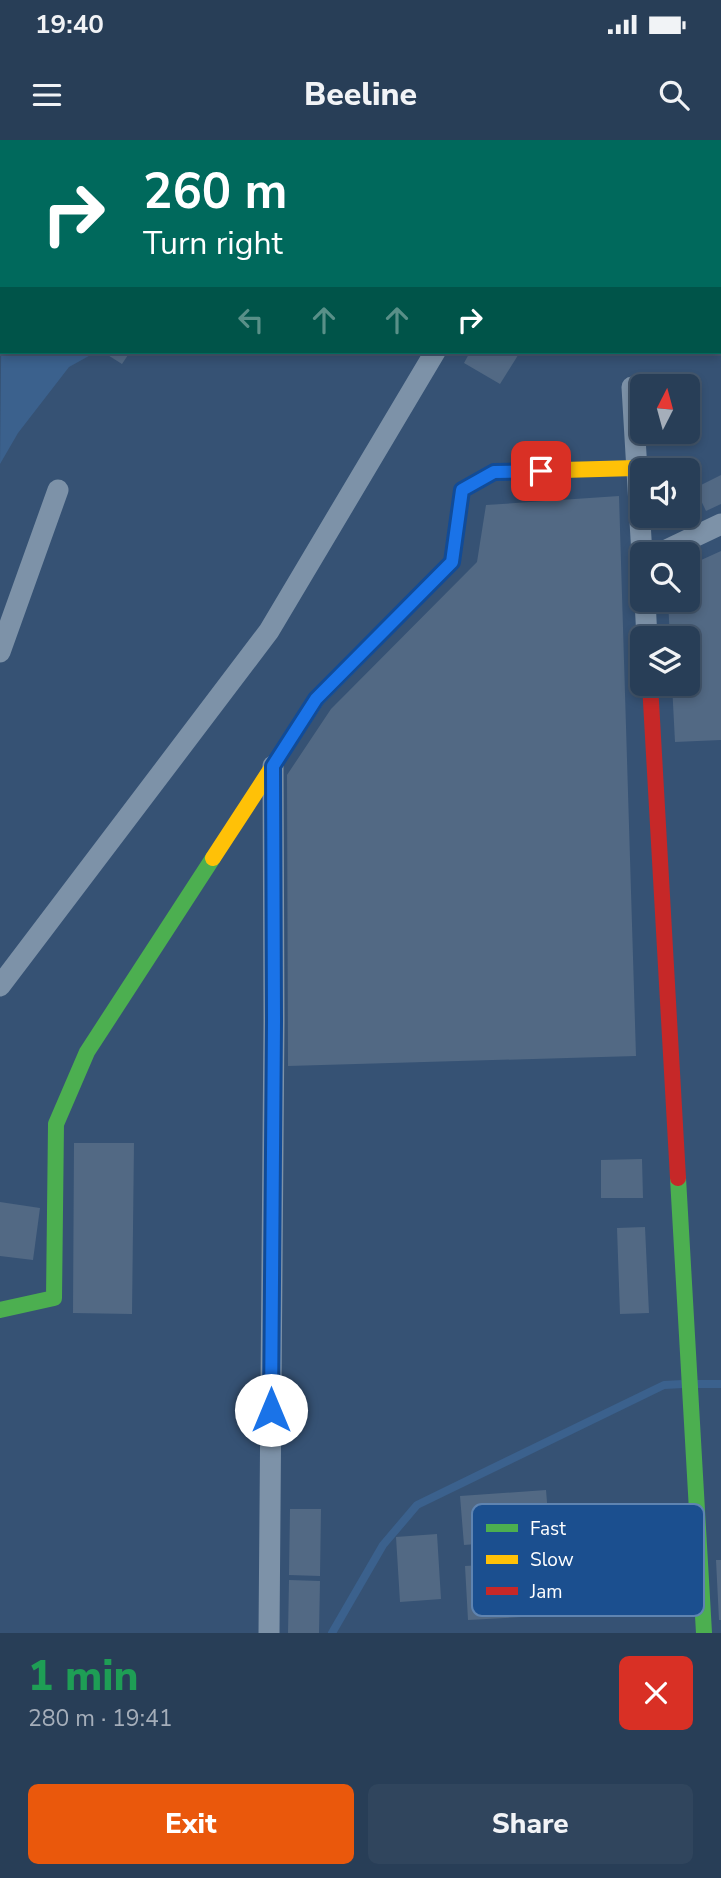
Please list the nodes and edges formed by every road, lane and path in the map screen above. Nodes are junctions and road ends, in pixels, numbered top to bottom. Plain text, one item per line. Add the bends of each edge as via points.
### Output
1 (434, 354) edge
2 (630, 468) edge
3 (58, 490) dead end
4 (721, 524) edge
5 (683, 542) edge
6 (0, 652) edge
7 (651, 696) edge
8 (273, 766) junction
9 (0, 986) edge
10 (0, 1310) edge
11 (696, 1504) edge
12 (269, 1633) edge

1 - 9 street via 269,631
2 - 8 street via 494,472 462,490 452,562 316,699
3 - 6 street
4 - 5 street
7 - 11 street
8 - 10 street via 87,1052 56,1124 54,1298
8 - 12 street

